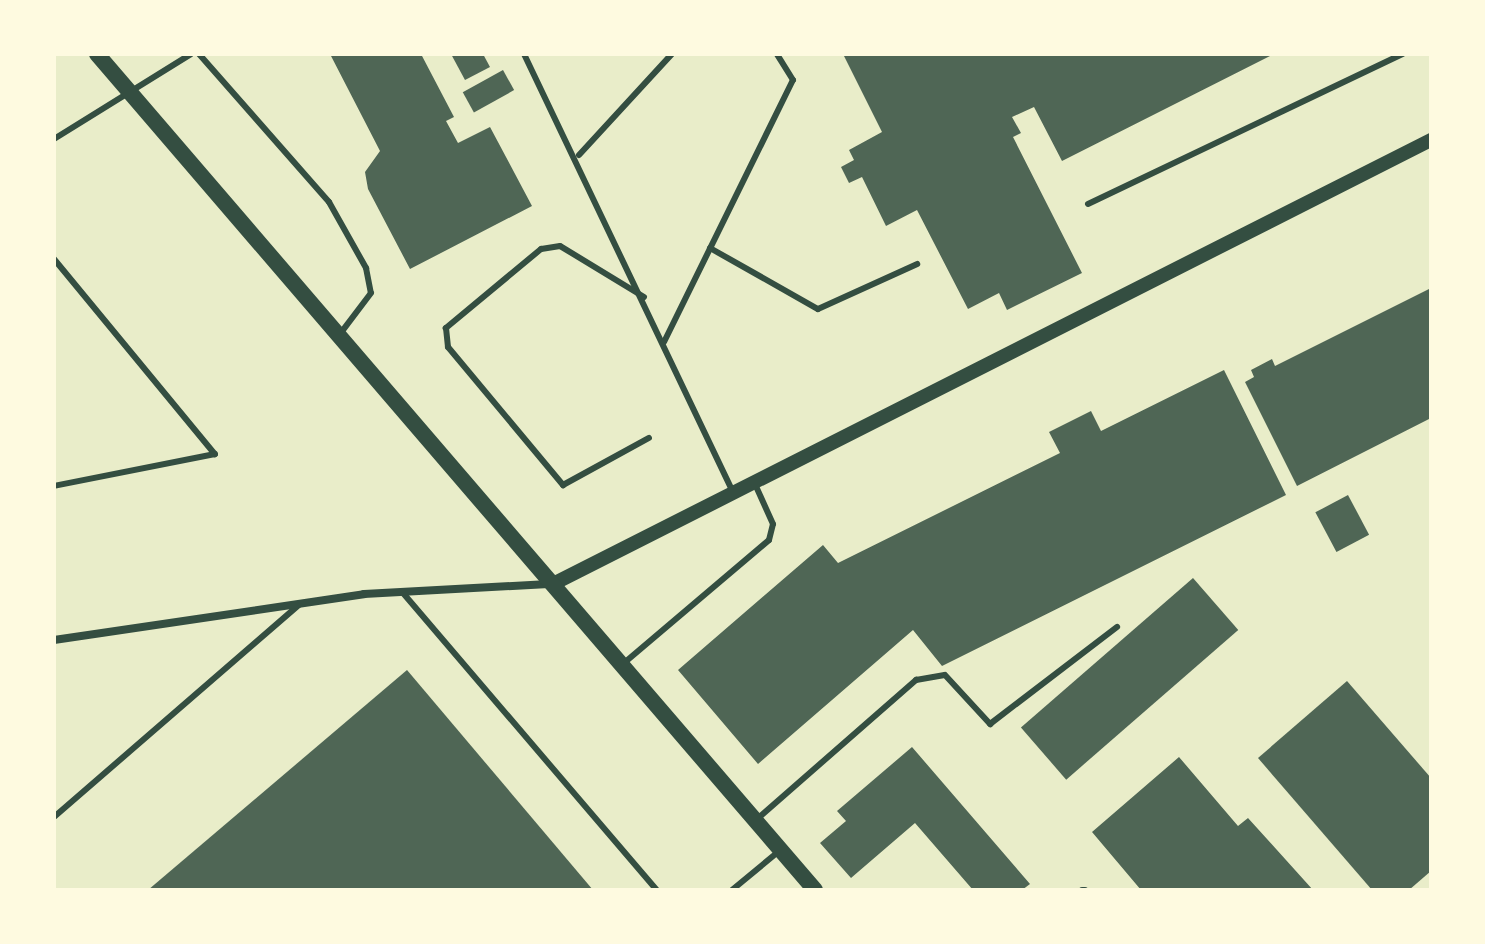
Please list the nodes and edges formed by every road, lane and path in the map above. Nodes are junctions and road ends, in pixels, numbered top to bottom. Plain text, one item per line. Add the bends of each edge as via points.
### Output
1 (97, 54) edge
2 (191, 54) edge
3 (199, 54) edge
4 (524, 54) edge
5 (777, 54) edge
6 (1403, 54) edge
7 (667, 56) edge
8 (126, 88) junction
9 (54, 139) edge
10 (1431, 140) edge
11 (579, 155) junction
12 (1088, 204) dead end
13 (710, 248) junction
14 (54, 259) edge
15 (917, 264) dead end
16 (644, 297) junction
17 (340, 334) junction
18 (664, 342) junction
19 (649, 438) dead end
20 (754, 482) junction
21 (54, 486) edge
22 (733, 493) junction
23 (553, 584) junction
24 (403, 593) junction
25 (301, 603) junction
26 (1117, 627) dead end
27 (54, 640) edge
28 (622, 665) junction
29 (54, 817) edge
30 (756, 820) junction
31 (781, 849) junction
32 (657, 890) edge
33 (732, 890) edge
34 (815, 890) edge

1 - 8 main road
2 - 8 lane
3 - 17 lane via 329,202 366,268 371,293
4 - 11 lane
5 - 13 lane via 793,80
6 - 12 lane
7 - 11 lane
8 - 9 lane
8 - 17 main road
10 - 20 street
11 - 16 lane
13 - 15 lane via 818,309
13 - 18 lane
14 - 21 lane via 215,454
16 - 18 lane
16 - 19 lane via 560,246 541,249 446,328 448,347 563,485
17 - 23 main road
18 - 22 lane
20 - 22 street
20 - 28 lane via 773,524 769,540
22 - 23 street
23 - 24 street
23 - 28 main road
24 - 25 street
24 - 32 lane
25 - 27 street
25 - 29 lane
26 - 30 lane via 990,724 945,675 916,680
28 - 30 main road
30 - 31 main road
31 - 33 lane
31 - 34 main road

